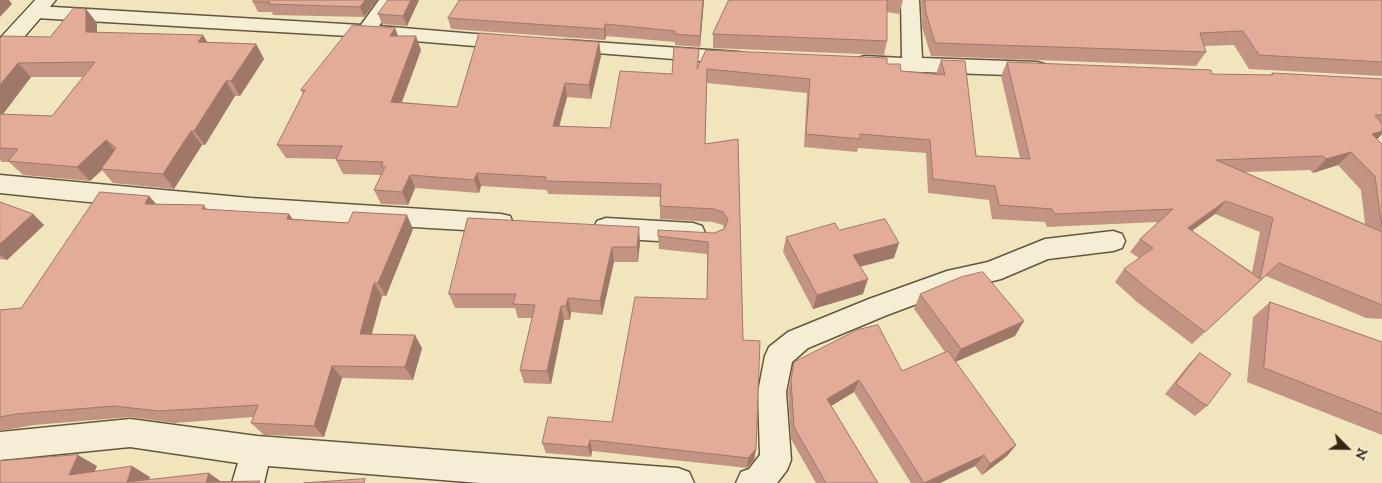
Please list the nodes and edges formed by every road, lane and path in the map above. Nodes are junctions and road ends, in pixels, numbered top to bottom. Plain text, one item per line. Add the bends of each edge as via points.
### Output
1 (388, 0) edge
2 (910, 0) edge
3 (41, 6) edge
4 (366, 31) junction
5 (0, 51) edge
6 (760, 59) edge
7 (845, 62) edge
8 (912, 65) junction
9 (1060, 70) edge
10 (0, 184) edge
11 (527, 224) edge
12 (586, 227) edge
13 (713, 234) edge
14 (1113, 241) dead end
15 (0, 446) edge
16 (257, 451) junction
17 (248, 483) edge
18 (678, 483) edge
19 (752, 483) edge

1 - 4 street
2 - 8 street
3 - 4 street
3 - 5 main road
4 - 6 street
7 - 8 street
8 - 9 street
10 - 11 street via 301,212
12 - 13 street
14 - 19 street via 1046,249 992,272 947,282 878,307 798,340 779,356 772,392 776,460 758,482
15 - 16 street via 130,433
16 - 17 street
16 - 18 street

